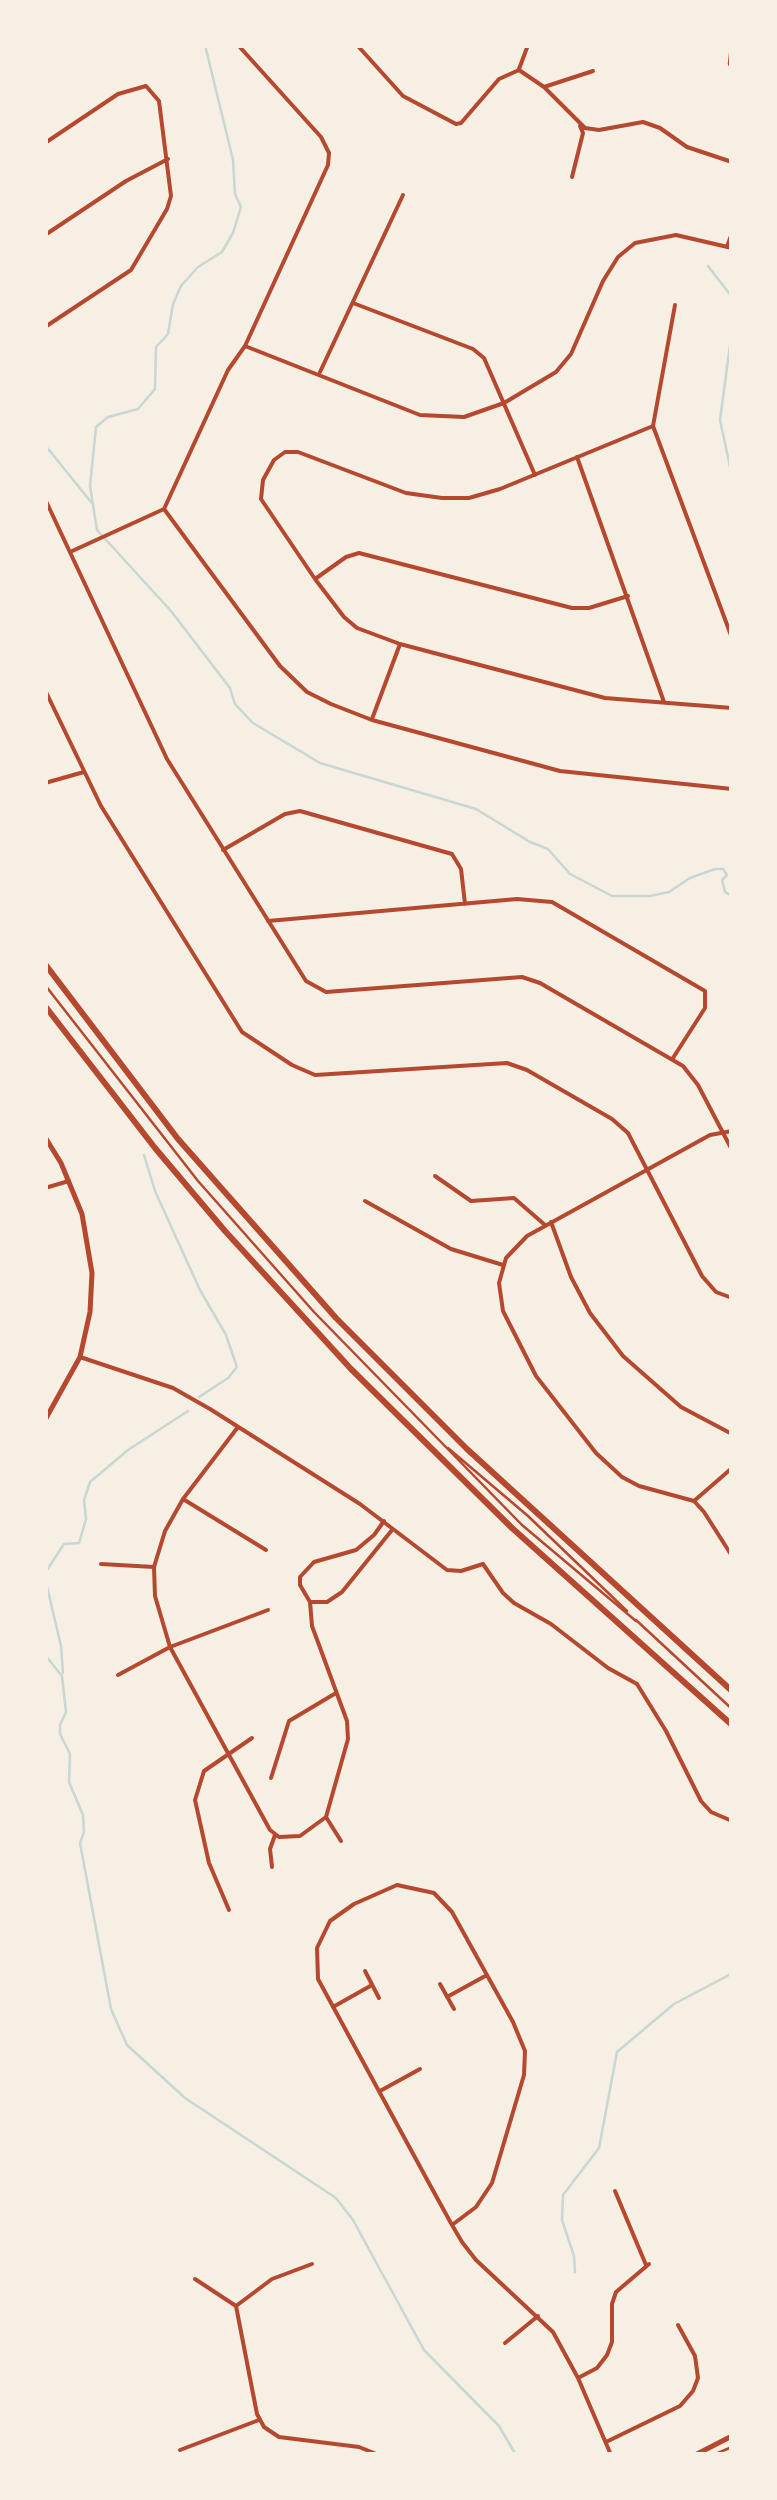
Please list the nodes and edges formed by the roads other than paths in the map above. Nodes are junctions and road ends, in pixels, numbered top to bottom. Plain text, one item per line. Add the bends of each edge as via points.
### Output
1 (238, 45) edge
2 (357, 45) edge
3 (528, 45) edge
4 (519, 70) junction
5 (593, 71) dead end
6 (544, 86) junction
7 (580, 126) junction
8 (45, 143) edge
9 (168, 159) junction
10 (732, 162) edge
11 (572, 176) dead end
12 (403, 195) dead end
13 (732, 233) edge
14 (45, 234) edge
15 (730, 248) edge
16 (353, 303) junction
17 (674, 305) dead end
18 (45, 327) edge
19 (245, 346) junction
20 (319, 374) junction
21 (504, 403) junction
22 (653, 426) junction
23 (577, 457) junction
24 (535, 475) junction
25 (45, 499) edge
26 (164, 509) junction
27 (70, 552) junction
28 (315, 580) junction
29 (628, 596) junction
30 (732, 638) edge
31 (400, 644) junction
32 (45, 690) edge
33 (664, 703) junction
34 (732, 708) edge
35 (372, 720) junction
36 (84, 772) junction
37 (45, 783) edge
38 (732, 789) edge
39 (224, 850) junction
40 (465, 904) junction
41 (268, 921) junction
42 (45, 964) edge
43 (45, 985) edge
44 (45, 1006) edge
45 (673, 1058) junction
46 (724, 1132) junction
47 (732, 1132) edge
48 (45, 1137) edge
49 (732, 1150) edge
50 (650, 1170) junction
51 (435, 1176) dead end
52 (69, 1181) junction
53 (45, 1188) edge
54 (365, 1201) dead end
55 (548, 1223) junction
56 (503, 1264) junction
57 (732, 1298) edge
58 (80, 1357) junction
59 (45, 1420) edge
60 (238, 1427) junction
61 (732, 1434) edge
62 (439, 1441) junction
63 (732, 1468) edge
64 (183, 1499) junction
65 (694, 1501) junction
66 (384, 1521) junction
67 (393, 1528) junction
68 (266, 1550) dead end
69 (732, 1556) edge
70 (101, 1564) dead end
71 (154, 1567) junction
72 (310, 1602) junction
73 (268, 1610) dead end
74 (636, 1620) junction
75 (170, 1647) junction
76 (118, 1675) dead end
77 (732, 1691) edge
78 (336, 1693) junction
79 (732, 1709) edge
80 (732, 1725) edge
81 (252, 1738) dead end
82 (228, 1754) junction
83 (271, 1778) dead end
84 (326, 1818) junction
85 (732, 1821) edge
86 (275, 1834) junction
87 (341, 1840) dead end
88 (272, 1867) dead end
89 (229, 1910) dead end
90 (364, 1970) dead end
91 (488, 1974) junction
92 (440, 1984) dead end
93 (372, 1985) junction
94 (448, 1997) junction
95 (379, 1998) dead end
96 (333, 2007) junction
97 (454, 2008) dead end
98 (420, 2069) dead end
99 (380, 2091) junction
100 (615, 2191) dead end
101 (452, 2225) junction
102 (312, 2264) dead end
103 (196, 2279) dead end
104 (236, 2306) junction
105 (538, 2316) junction
106 (678, 2325) dead end
107 (506, 2343) dead end
108 (578, 2378) junction
109 (259, 2420) junction
110 (732, 2436) edge
111 (606, 2442) junction
112 (732, 2446) edge
113 (180, 2450) dead end
114 (378, 2455) edge
115 (612, 2455) edge
116 (695, 2455) edge
117 (713, 2455) edge

1 - 19 street via 329,153
2 - 4 street via 403,96 456,124 494,83
3 - 4 street
4 - 6 street
5 - 6 street
6 - 7 street
7 - 10 street via 653,124 687,147
7 - 11 street
8 - 9 street via 118,94 146,86 160,101
9 - 14 street
9 - 18 street via 169,204 131,270
12 - 16 street
13 - 15 street
15 - 21 street via 676,235 635,243 602,280 564,363
16 - 20 street
16 - 21 street via 473,350 488,363
17 - 22 street
19 - 20 street
19 - 26 street
20 - 21 street via 420,416 464,418
21 - 24 street
22 - 23 street
22 - 30 street
23 - 24 street
23 - 29 street
24 - 28 street via 469,498 442,498 406,493 284,452 264,480 261,500
25 - 27 street
26 - 27 street
26 - 35 street via 293,680
27 - 39 street via 167,758
28 - 29 street via 359,553 572,608
28 - 31 street via 354,626
29 - 33 street
31 - 33 street via 605,698
31 - 35 street
32 - 36 street
33 - 34 street
35 - 38 street via 572,773
36 - 37 street
36 - 50 street via 248,1037 292,1066 325,1076 515,1065 619,1124
39 - 40 street via 300,811 452,854
39 - 41 street
40 - 41 street
40 - 45 street via 552,902 702,988 705,1008
41 - 45 street via 306,981 320,991 522,977
42 - 77 main road via 178,1139 336,1318
43 - 62 lane via 231,1220
44 - 80 main road via 202,1203 351,1369 512,1528
45 - 46 street via 698,1085
46 - 47 street
46 - 49 street
46 - 50 street
48 - 52 street
50 - 55 street
50 - 57 street via 706,1283
51 - 55 street via 472,1200 514,1198
52 - 53 street
52 - 58 street via 92,1261
54 - 56 street via 451,1248
55 - 56 street via 516,1245
55 - 61 street via 596,1323 623,1356 681,1407
56 - 65 street via 499,1299 514,1336 578,1430 622,1478
58 - 59 street
58 - 60 street via 173,1388
60 - 64 street
60 - 66 street
62 - 74 lane
62 - 74 lane via 522,1525
63 - 65 street
64 - 68 street
64 - 71 street
65 - 69 street
66 - 67 street
66 - 72 street via 356,1550 303,1571 300,1585
67 - 72 street via 342,1592 327,1602
67 - 85 street via 448,1570 484,1564 514,1603 637,1684 701,1801
70 - 71 street
71 - 75 street via 154,1596
72 - 78 street
73 - 75 street
74 - 79 lane
75 - 76 street
75 - 82 street
78 - 83 street via 286,1724
78 - 84 street via 348,1738
81 - 82 street
82 - 86 street
82 - 89 street via 204,1771 195,1800 209,1863
84 - 86 street via 300,1836
84 - 87 street
86 - 88 street
90 - 93 street
91 - 94 street
91 - 96 street via 443,1900 424,1888 387,1887 337,1914 318,1941 316,1968
91 - 101 street via 526,2062 492,2183
92 - 94 street
93 - 95 street
93 - 96 street
94 - 97 street
96 - 99 street
98 - 99 street
99 - 101 street
100 - 108 street via 648,2265 616,2292 607,2355
101 - 105 street via 476,2260
102 - 104 street via 272,2279
103 - 104 street
104 - 109 street
105 - 107 street
105 - 108 street
106 - 111 street via 696,2356 693,2390 680,2406
108 - 111 street
109 - 113 street
109 - 114 street via 279,2436 358,2446
110 - 116 street
111 - 115 street
112 - 117 lane

